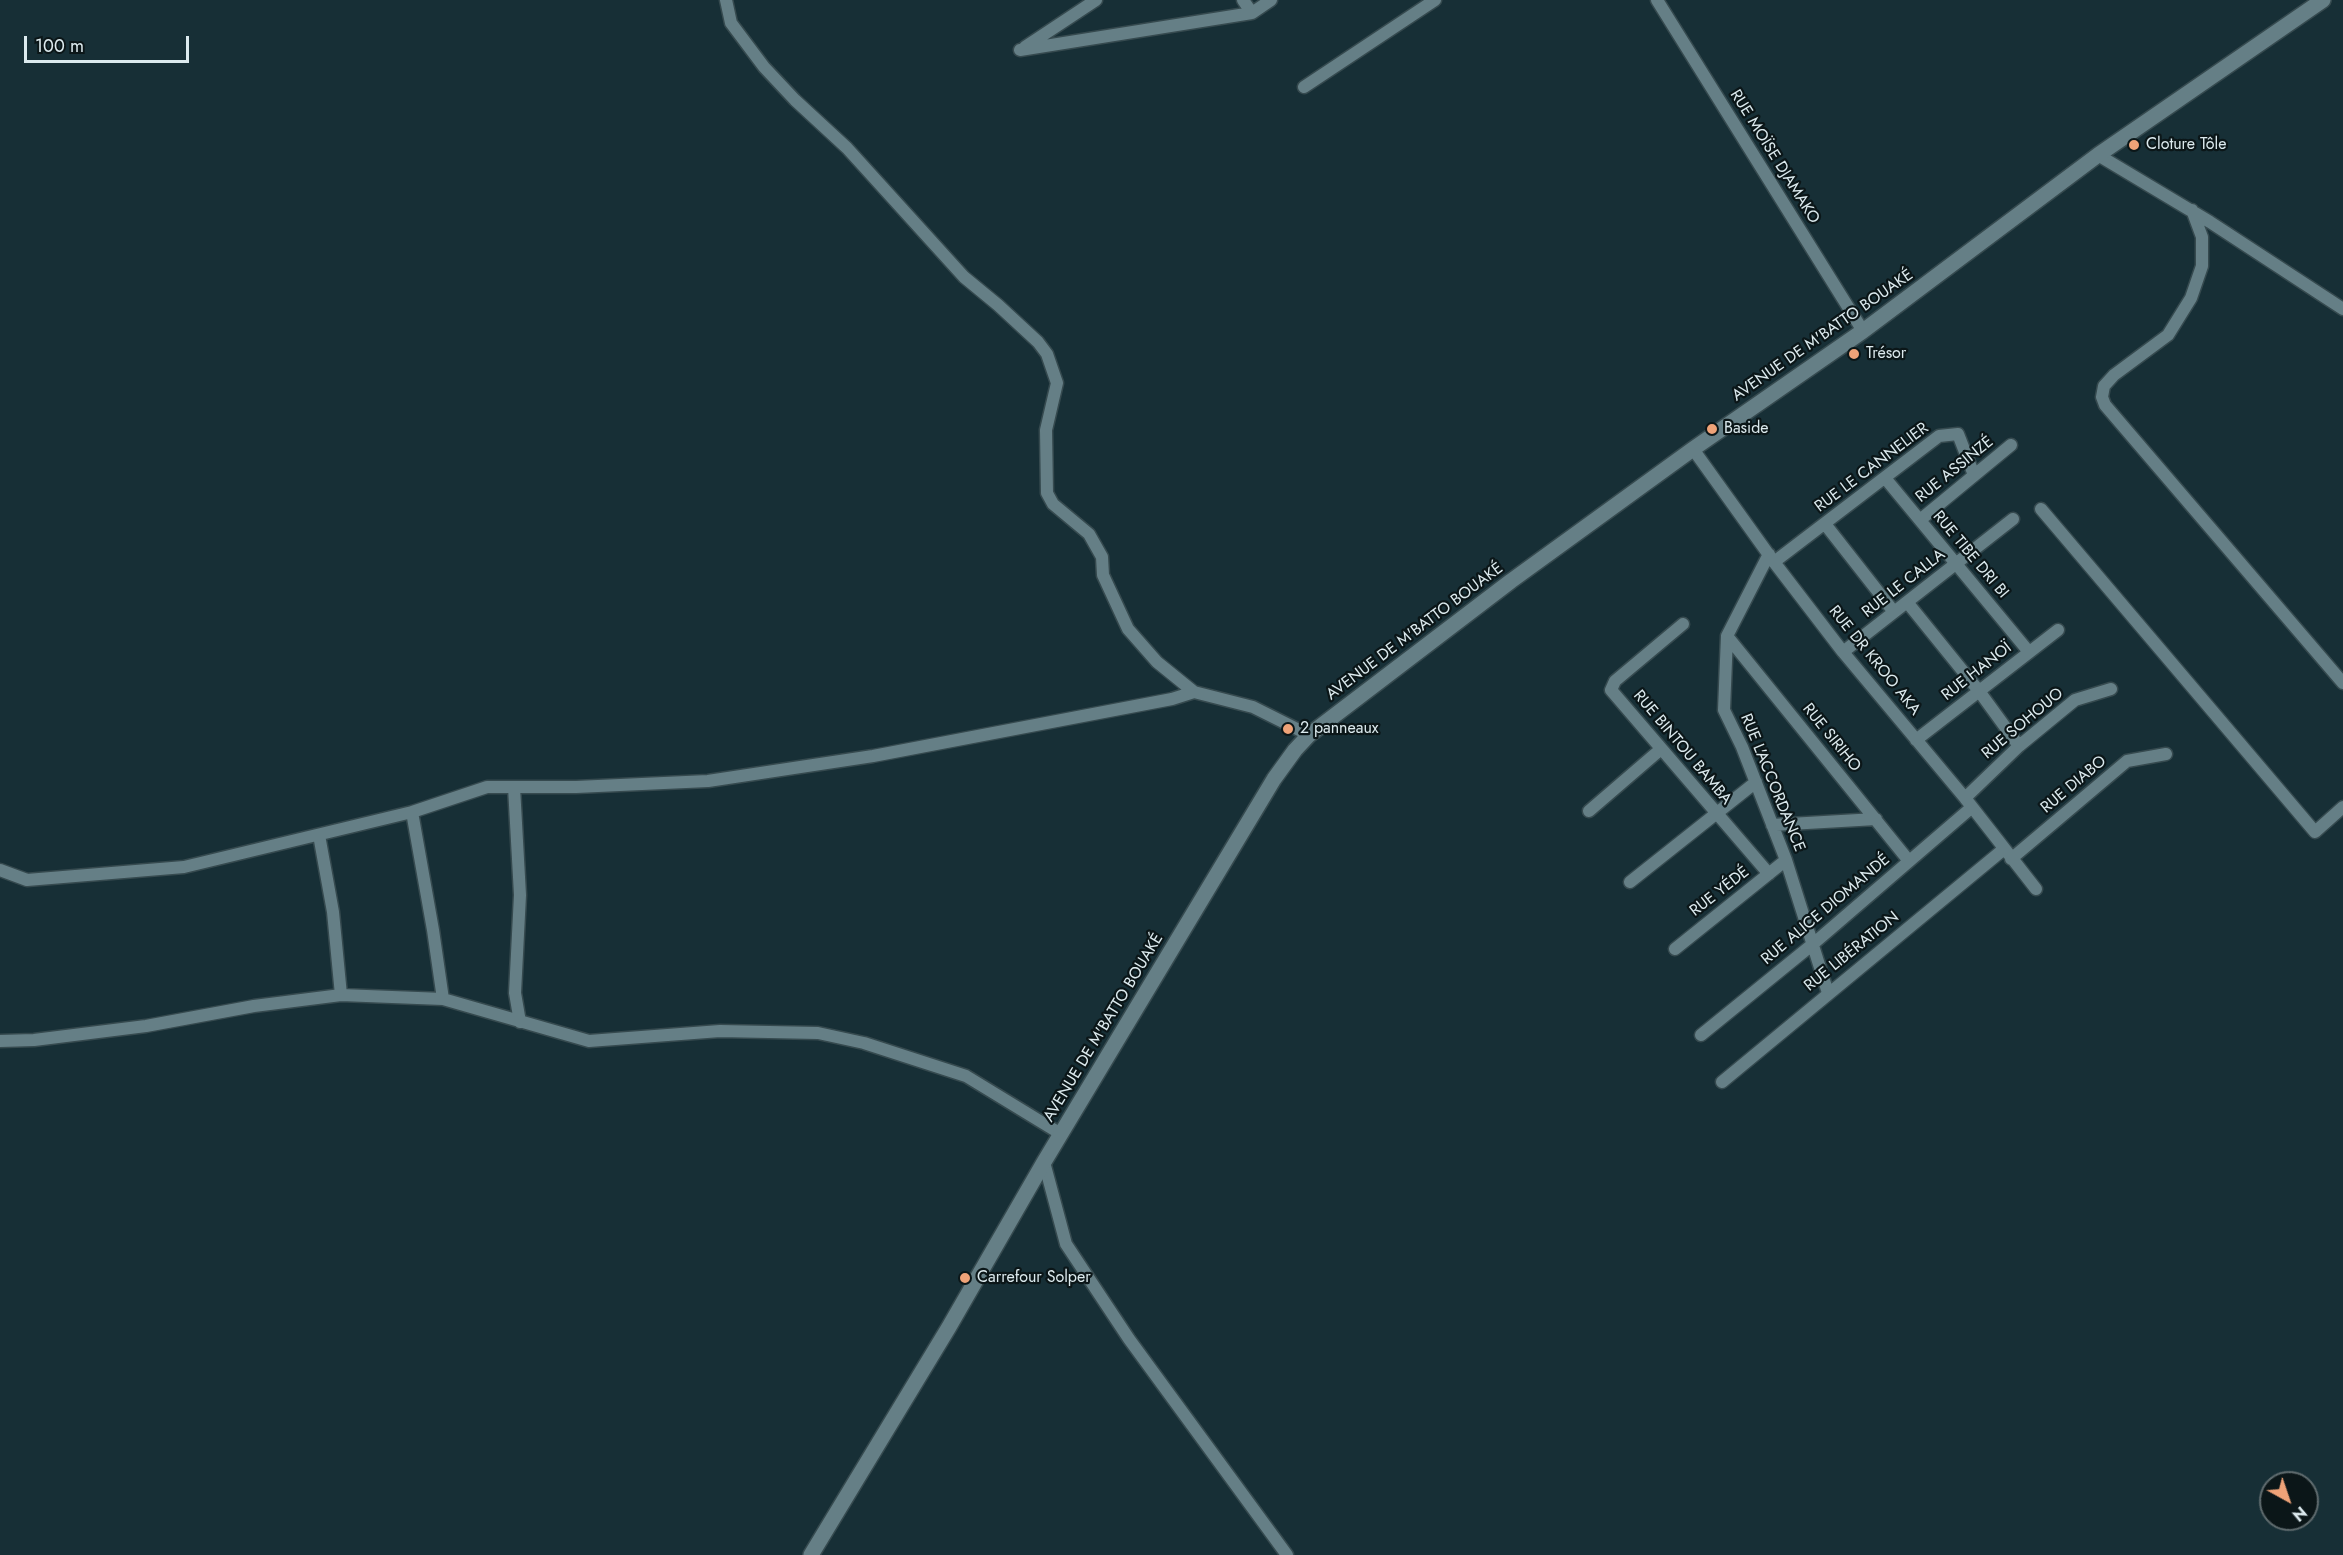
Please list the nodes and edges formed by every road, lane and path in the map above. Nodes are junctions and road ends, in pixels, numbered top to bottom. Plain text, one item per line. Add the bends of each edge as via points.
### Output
1 (726, 0) edge
2 (1244, 0) edge
3 (1271, 0) edge
4 (1657, 0) edge
5 (2323, 0) edge
6 (1093, 1) edge
7 (1433, 1) edge
8 (1252, 13) junction
9 (1304, 87) dead end
10 (2098, 155) junction
11 (2192, 210) junction
12 (2343, 309) edge
13 (1863, 332) junction
14 (2011, 445) dead end
15 (1693, 449) junction
16 (1974, 475) junction
17 (1885, 478) junction
18 (2041, 509) dead end
19 (2013, 519) dead end
20 (1920, 520) junction
21 (1825, 524) junction
22 (1772, 558) junction
23 (1956, 564) junction
24 (1907, 602) junction
25 (1894, 612) junction
26 (1683, 624) dead end
27 (2058, 630) dead end
28 (1727, 636) junction
29 (1844, 652) junction
30 (2029, 652) junction
31 (2343, 683) edge
32 (2111, 689) dead end
33 (1979, 691) junction
34 (1194, 692) junction
35 (1309, 735) junction
36 (1916, 740) junction
37 (2019, 746) junction
38 (1661, 749) junction
39 (2166, 754) dead end
40 (1756, 782) junction
41 (514, 787) junction
42 (1968, 803) junction
43 (2343, 807) edge
44 (1589, 811) dead end
45 (412, 812) junction
46 (1716, 814) junction
47 (1876, 819) junction
48 (1772, 825) junction
49 (319, 835) junction
50 (2008, 854) junction
51 (1786, 860) junction
52 (1909, 861) junction
53 (0, 870) edge
54 (1769, 874) junction
55 (1630, 882) dead end
56 (2036, 889) dead end
57 (1813, 944) junction
58 (1675, 949) dead end
59 (1828, 993) junction
60 (341, 995) junction
61 (443, 999) junction
62 (520, 1022) junction
63 (1701, 1035) dead end
64 (0, 1041) edge
65 (1722, 1082) dead end
66 (1061, 1134) junction
67 (1044, 1162) junction
68 (811, 1555) edge
69 (1287, 1555) edge

1 - 34 street via 731,23 764,67 847,148 964,277 998,304 1047,354 1057,383 1046,430 1047,493 1053,504 1089,534 1102,557 1103,575 1128,629 1157,662
2 - 8 street
3 - 8 street
4 - 13 street, RUE MOÏSE DJAMAKO
5 - 10 street, AVENUE DE M'BATTO BOUAKÉ
6 - 8 street via 1020,50
7 - 9 street
10 - 11 street
10 - 13 street, AVENUE DE M'BATTO BOUAKÉ
11 - 12 street
11 - 31 street via 2202,237 2202,266 2191,298 2168,335 2114,375 2104,386 2102,397
13 - 15 street, AVENUE DE M'BATTO BOUAKÉ
14 - 16 street, RUE ASSINZÉ
15 - 22 street, RUE DR KROO AKA
15 - 35 street, AVENUE DE M'BATTO BOUAKÉ
16 - 17 street, RUE LE CANNELIER via 1958,434 1939,436
16 - 20 street, RUE ASSINZÉ
17 - 20 street, RUE TIBE DRI BI
17 - 21 street, RUE LE CANNELIER
18 - 43 street via 2315,832
19 - 23 street, RUE LE CALLA
20 - 23 street, RUE TIBE DRI BI
21 - 22 street, RUE LE CANNELIER
21 - 25 street
22 - 28 street, RUE L'ACCORDANCE
22 - 29 street, RUE DR KROO AKA
23 - 24 street, RUE LE CALLA
23 - 30 street, RUE TIBE DRI BI
24 - 25 street, RUE LE CALLA
24 - 33 street
25 - 29 street, RUE LE CALLA
26 - 38 street, RUE BINTOU BAMBA via 1615,681 1611,690
27 - 30 street, RUE HANOÏ
28 - 40 street, RUE L'ACCORDANCE via 1724,710
28 - 47 street, RUE SIRIHO
29 - 36 street, RUE DR KROO AKA
30 - 33 street, RUE HANOÏ
32 - 37 street, RUE SOHOUO via 2076,700
33 - 36 street, RUE HANOÏ
33 - 37 street
34 - 35 street via 1253,706
34 - 41 street via 873,756 708,780
35 - 66 street, AVENUE DE M'BATTO BOUAKÉ via 1274,779
36 - 42 street, RUE DR KROO AKA
37 - 42 street, RUE SOHOUO
38 - 44 street
38 - 46 street, RUE BINTOU BAMBA
39 - 50 street, RUE DIABO via 2127,761
40 - 46 street
40 - 48 street, RUE L'ACCORDANCE
41 - 45 street via 487,787
41 - 62 street via 520,895 515,993
42 - 50 street, RUE DR KROO AKA
42 - 52 street, RUE ALICE DIOMANDÉ
45 - 49 street
45 - 61 street
46 - 54 street, RUE BINTOU BAMBA
46 - 55 street
47 - 48 street
47 - 52 street, RUE SIRIHO
48 - 51 street, RUE L'ACCORDANCE
49 - 53 street via 184,867 27,880
49 - 60 street via 333,912
50 - 56 street, RUE DR KROO AKA
50 - 59 street, RUE LIBÉRATION
51 - 54 street, RUE YÉDÉ
51 - 57 street, RUE L'ACCORDANCE
52 - 57 street, RUE ALICE DIOMANDÉ
54 - 58 street, RUE YÉDÉ
57 - 59 street, RUE L'ACCORDANCE
57 - 63 street, RUE ALICE DIOMANDÉ
59 - 65 street, RUE LIBÉRATION
60 - 61 street
60 - 64 street via 146,1026
61 - 62 street
62 - 66 street via 589,1041 720,1031 818,1033 864,1043 966,1076
66 - 67 street, AVENUE DE M'BATTO BOUAKÉ
67 - 68 street, AVENUE DE M'BATTO BOUAKÉ
67 - 69 street via 1066,1244 1128,1339

